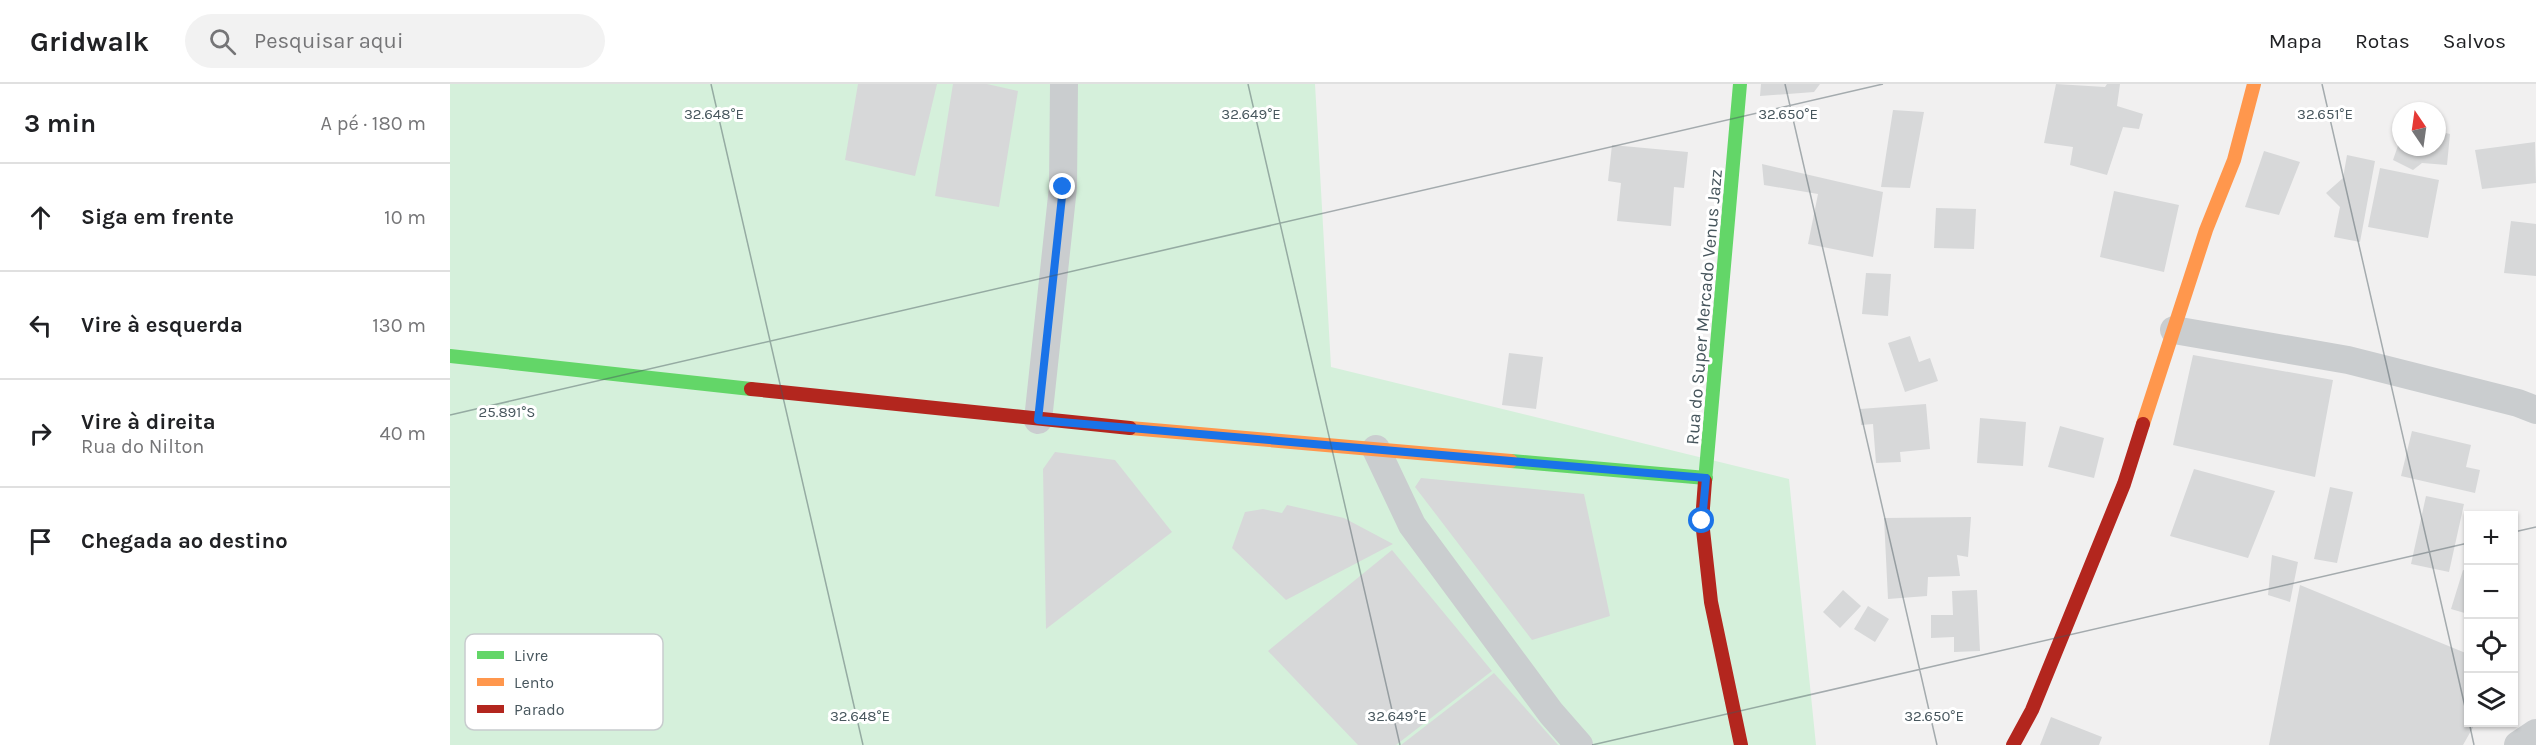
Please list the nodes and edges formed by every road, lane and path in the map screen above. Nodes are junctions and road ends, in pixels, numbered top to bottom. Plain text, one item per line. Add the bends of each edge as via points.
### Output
1 (1064, 84) edge
2 (1740, 84) edge
3 (2254, 84) edge
4 (2174, 330) junction
5 (450, 356) edge
6 (2536, 410) edge
7 (1038, 420) junction
8 (1376, 449) junction
9 (1706, 478) junction
10 (2536, 734) edge
11 (1579, 745) edge
12 (1741, 745) edge
13 (2013, 745) edge
14 (2518, 745) edge

1 - 7 street via 1063,187
2 - 9 street, Rua do Super Mercado Venus Jazz
3 - 4 street via 2234,160 2206,230
4 - 6 street via 2348,360
4 - 13 street via 2124,484 2032,710
5 - 7 street
7 - 8 street
8 - 9 street
8 - 11 street via 1412,525
9 - 12 street, Rua do Super Mercado Venus Jazz via 1702,521 1711,602
10 - 14 street

